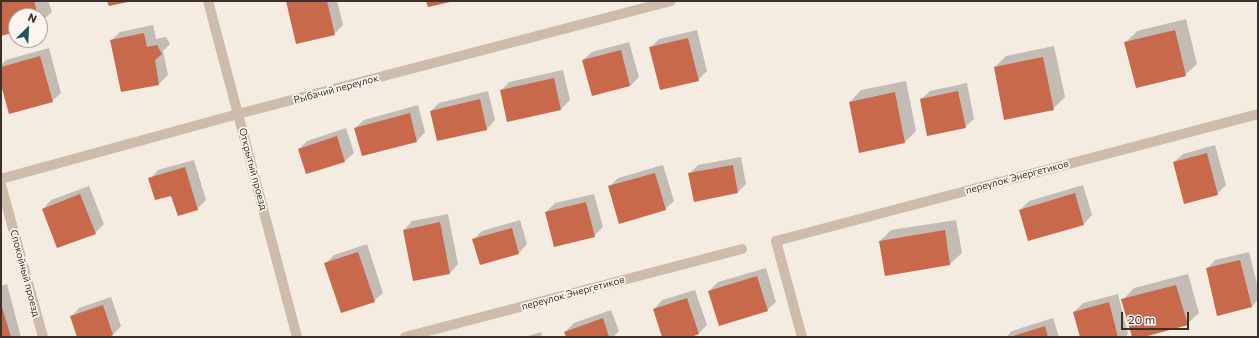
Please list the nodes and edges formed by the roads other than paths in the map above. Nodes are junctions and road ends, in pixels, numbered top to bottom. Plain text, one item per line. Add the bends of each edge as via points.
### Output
1 (208, 1) edge
2 (671, 1) edge
3 (238, 114) junction
4 (1258, 114) edge
5 (1, 180) edge
6 (1, 185) edge
7 (742, 249) dead end
8 (43, 337) edge
9 (297, 337) edge
10 (405, 337) edge
11 (802, 337) edge

1 - 3 street, Открытый проезд
2 - 3 street, Рыбачий переулок
3 - 5 street, Рыбачий переулок
3 - 9 street, Открытый проезд
4 - 11 street, переулок Энергетиков via 776,241
6 - 8 street, Спокойный проезд
7 - 10 street, переулок Энергетиков

